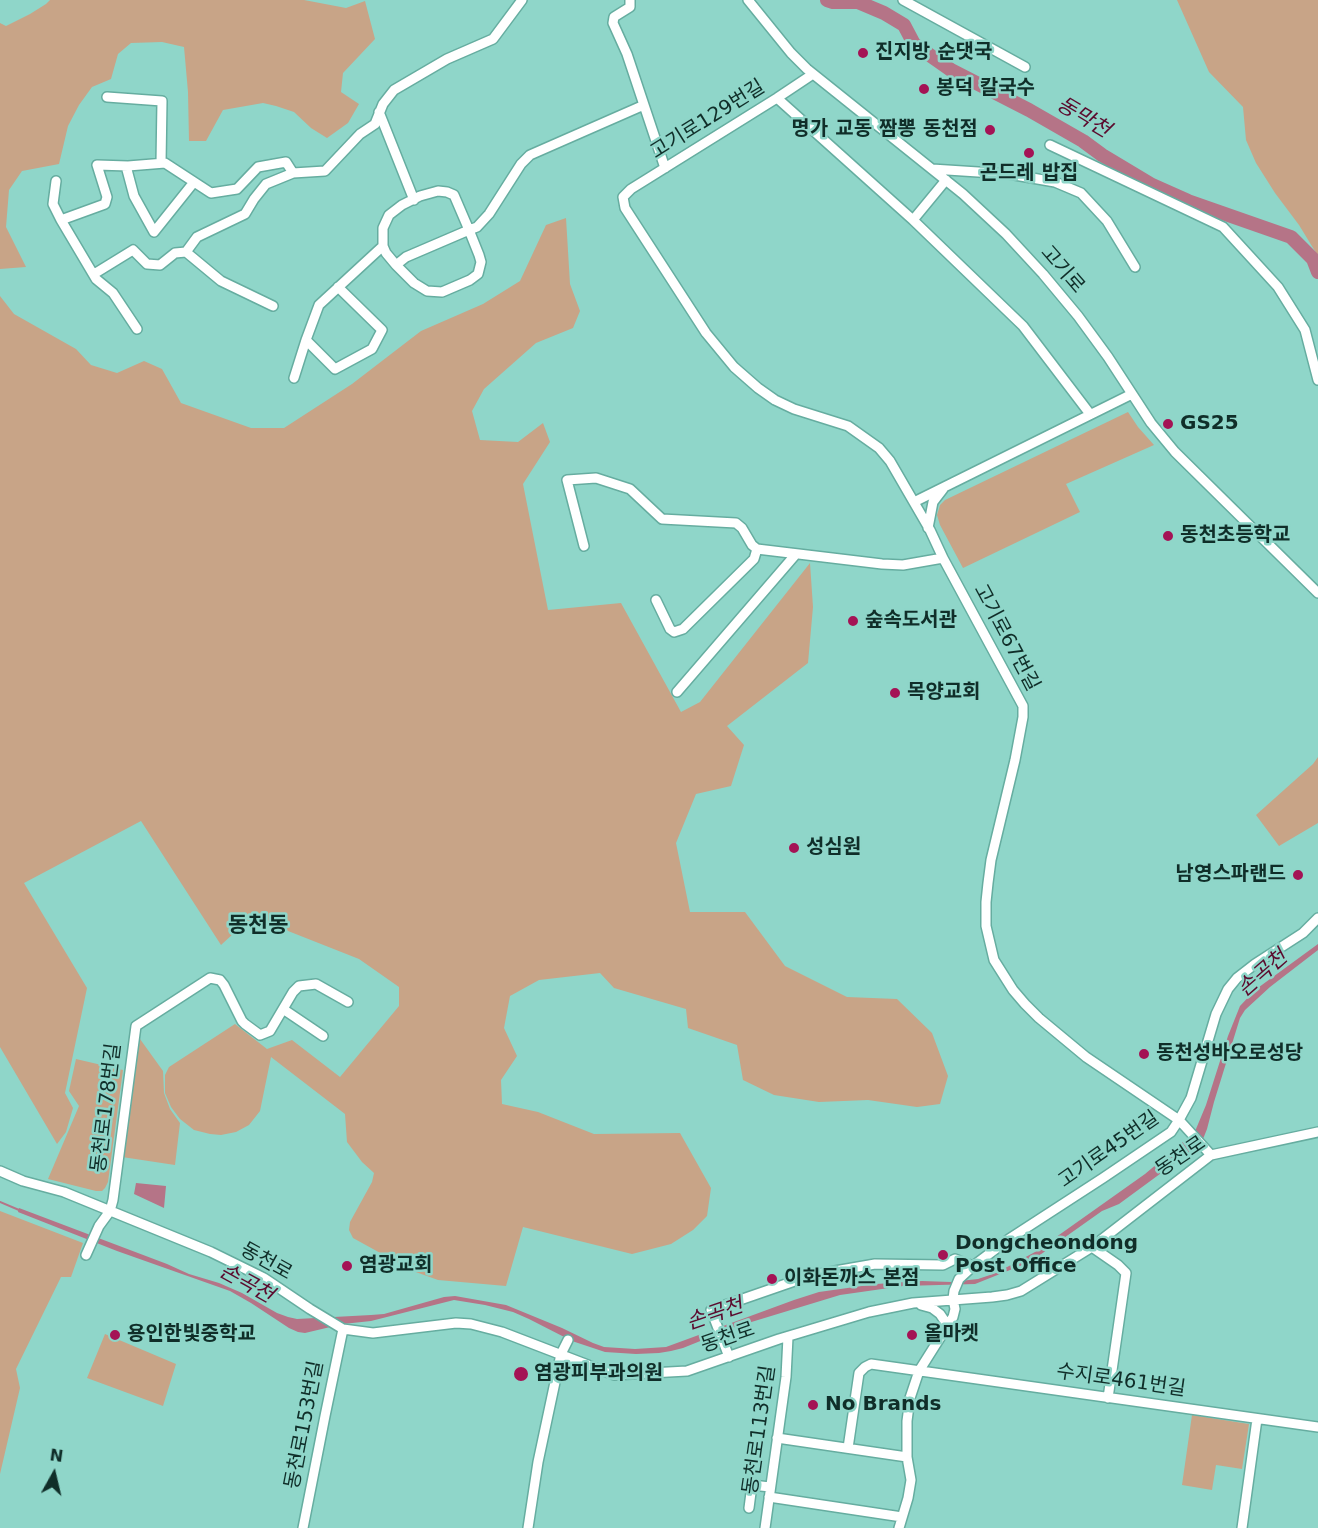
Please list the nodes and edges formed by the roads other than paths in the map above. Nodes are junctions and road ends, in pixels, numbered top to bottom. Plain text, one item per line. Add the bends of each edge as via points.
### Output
1 (522, 0) edge
2 (630, 0) edge
3 (748, 0) edge
4 (903, 0) edge
5 (1025, 67) dead end
6 (813, 74) junction
7 (107, 97) dead end
8 (777, 98) junction
9 (644, 105) junction
10 (379, 112) junction
11 (1050, 145) dead end
12 (161, 163) junction
13 (126, 166) junction
14 (665, 168) junction
15 (933, 169) junction
16 (293, 173) junction
17 (946, 180) junction
18 (56, 181) dead end
19 (194, 182) junction
20 (623, 197) joint
21 (414, 200) junction
22 (61, 220) junction
23 (913, 220) junction
24 (469, 230) junction
25 (383, 246) junction
26 (186, 252) junction
27 (396, 265) junction
28 (1135, 267) dead end
29 (94, 274) junction
30 (338, 287) junction
31 (273, 306) dead end
32 (137, 329) dead end
33 (306, 340) junction
34 (294, 378) dead end
35 (1318, 380) edge
36 (1132, 394) junction
37 (1090, 414) junction
38 (947, 485) junction
39 (914, 502) junction
40 (928, 528) junction
41 (584, 546) dead end
42 (757, 549) junction
43 (796, 554) junction
44 (943, 558) junction
45 (1318, 593) edge
46 (656, 600) dead end
47 (677, 692) dead end
48 (1318, 918) edge
49 (348, 1002) dead end
50 (283, 1009) junction
51 (323, 1036) dead end
52 (1179, 1120) junction
53 (1318, 1132) edge
54 (1208, 1152) junction
55 (0, 1171) edge
56 (110, 1211) junction
57 (1092, 1247) junction
58 (86, 1255) dead end
59 (969, 1269) junction
60 (953, 1299) junction
61 (913, 1303) junction
62 (948, 1326) junction
63 (343, 1329) junction
64 (788, 1337) junction
65 (568, 1340) dead end
66 (561, 1354) junction
67 (729, 1357) junction
68 (919, 1371) junction
69 (1108, 1398) junction
70 (1257, 1419) junction
71 (1318, 1428) edge
72 (777, 1438) junction
73 (848, 1448) junction
74 (907, 1457) junction
75 (770, 1492) junction
76 (749, 1508) dead end
77 (902, 1518) junction
78 (303, 1528) edge
79 (528, 1528) edge
80 (765, 1528) edge
81 (899, 1528) edge
82 (1242, 1528) edge

1 - 10 street via 493,39 447,59 394,90
2 - 9 street via 630,7 614,17 613,23
3 - 6 street, 고기로
4 - 5 street
6 - 8 street, 고기로129번길
6 - 15 street, 고기로
7 - 12 street via 162,101
8 - 14 street, 고기로129번길
8 - 23 street
9 - 14 street
9 - 24 street via 530,155 489,213
10 - 16 street via 375,124 325,171
10 - 21 street
11 - 35 street via 1223,227 1278,287 1305,330
12 - 13 street
12 - 19 street
13 - 19 street via 134,196 154,232
13 - 22 street via 97,165 107,197 105,204
14 - 20 street, 고기로129번길
15 - 17 street, 고기로
15 - 28 street via 1020,176 1055,182 1081,193 1107,221
16 - 19 street via 286,162 258,167 237,189 211,193
16 - 26 street via 266,184 245,214 197,237
17 - 23 street
17 - 36 street, 고기로 via 993,221 1047,279
18 - 22 street via 53,204
20 - 39 street, 고기로67번길 via 625,208 706,333 734,367 776,400 848,426 864,436 890,461
21 - 24 street via 438,191 454,195
21 - 25 street via 389,215 383,228
22 - 29 street
23 - 37 street via 1023,326
24 - 27 street
24 - 27 street via 481,262 478,274 470,280 442,292 427,291
25 - 27 street
25 - 30 street
26 - 29 street via 175,253 160,265 147,264 133,250
26 - 31 street via 221,282
29 - 32 street via 113,293
30 - 33 street via 319,305
30 - 33 street via 382,330 372,349 335,369
33 - 34 street
36 - 37 street
36 - 45 street, 고기로 via 1175,452
37 - 38 street
38 - 39 street
38 - 40 street via 933,502
39 - 40 street, 고기로67번길
40 - 44 street, 고기로67번길
41 - 42 street via 567,480 596,478 635,493 662,519 736,523
42 - 43 street
42 - 46 street via 754,560 683,629 670,629
43 - 44 street via 889,565
43 - 47 street
44 - 52 street, 고기로67번길 via 1023,706 988,883 986,926 994,960 1012,990 1039,1018 1086,1057
48 - 52 street, 고기로45번길 via 1303,933 1237,978 1228,989 1191,1098
49 - 50 street, 동천로178번길 via 321,986 309,984 295,989
50 - 51 street
50 - 56 street, 동천로178번길 via 270,1031 260,1035 242,1021 224,984 210,978 136,1026
52 - 54 street, 고기로67번길
52 - 59 street, 고기로45번길 via 1171,1131
53 - 54 street, 동천로
54 - 57 street, 동천로
55 - 56 street, 동천로
56 - 58 street, 동천로178번길
56 - 63 street, 동천로 via 264,1278
57 - 60 street, 동천로 via 1021,1291
57 - 69 street via 1126,1273
59 - 60 street via 957,1285
59 - 67 street via 955,1259 943,1265 875,1264 812,1275 711,1310
60 - 61 street, 동천로
60 - 62 street via 955,1309
61 - 62 street via 932,1308
61 - 64 street, 동천로
62 - 68 street
63 - 66 street, 동천로 via 373,1333 471,1324
63 - 78 street, 동천로153번길
64 - 67 street, 동천로
64 - 72 street, 동천로113번길
65 - 66 street
66 - 67 street, 동천로 via 614,1376 687,1371
66 - 79 street
68 - 69 street, 수지로461번길
68 - 73 street, 수지로461번길 via 871,1364 859,1373
68 - 74 street via 910,1398
69 - 70 street, 수지로461번길
70 - 71 street, 수지로461번길
70 - 82 street
72 - 73 street
72 - 75 street, 동천로113번길
73 - 74 street
74 - 77 street via 911,1480
75 - 76 street via 752,1485
75 - 77 street
75 - 80 street, 동천로113번길
77 - 81 street

